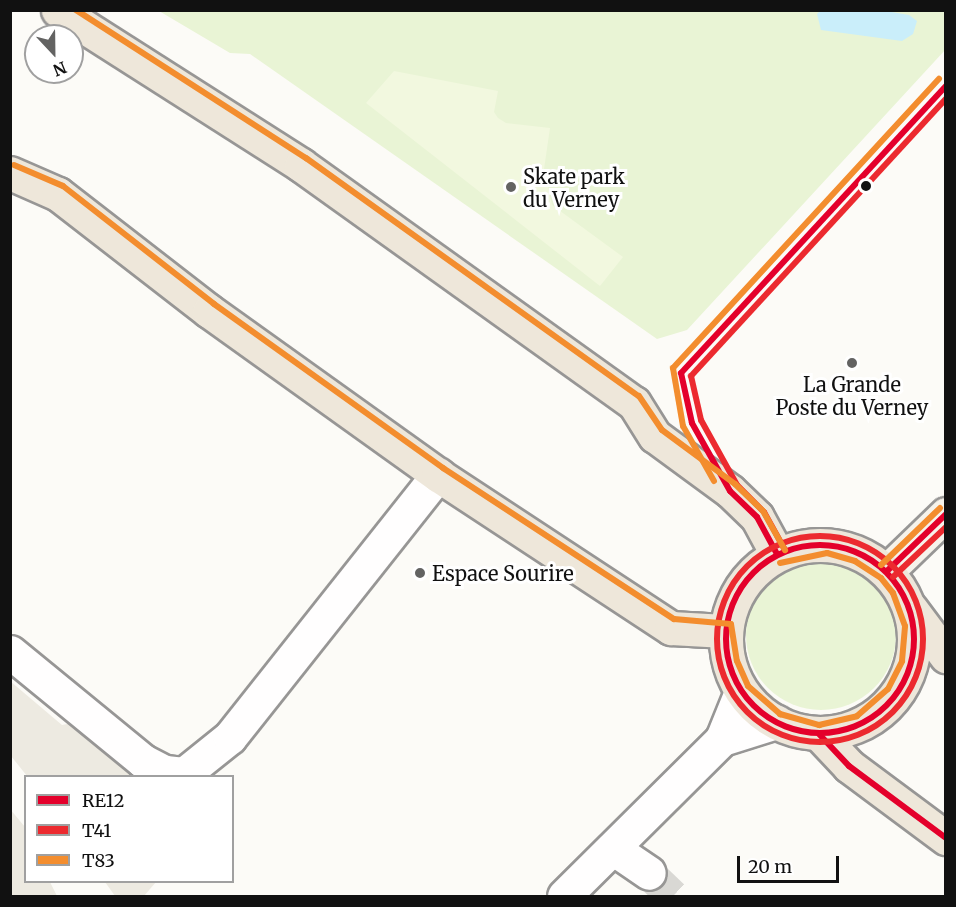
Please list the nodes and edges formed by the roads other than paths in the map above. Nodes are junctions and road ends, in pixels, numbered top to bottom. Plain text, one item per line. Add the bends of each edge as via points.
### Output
1 (58, 10) edge
2 (10, 173) edge
3 (438, 475) junction
4 (945, 514) edge
5 (777, 554) junction
6 (888, 571) junction
7 (908, 605) junction
8 (725, 632) junction
9 (10, 651) edge
10 (945, 656) edge
11 (741, 692) junction
12 (776, 722) junction
13 (819, 734) junction
14 (722, 738) junction
15 (945, 838) edge
16 (614, 849) junction
17 (649, 873) tunnel mouth
18 (564, 897) edge

1 - 5 main road via 302,165 634,403 655,436 730,491 758,517
2 - 3 main road via 58,194 209,311
3 - 8 main road via 671,628
3 - 9 street via 230,737 194,768 177,775 143,761
4 - 6 main road
5 - 6 main road via 802,546 828,544 859,552
5 - 8 main road via 757,567 742,585 730,607
6 - 7 main road
7 - 10 main road
7 - 13 main road via 915,646 896,695 861,724
8 - 11 main road via 728,663
11 - 12 main road
11 - 14 street
12 - 13 main road
12 - 14 street
13 - 15 main road via 849,766
14 - 16 street
16 - 17 street
16 - 18 street

